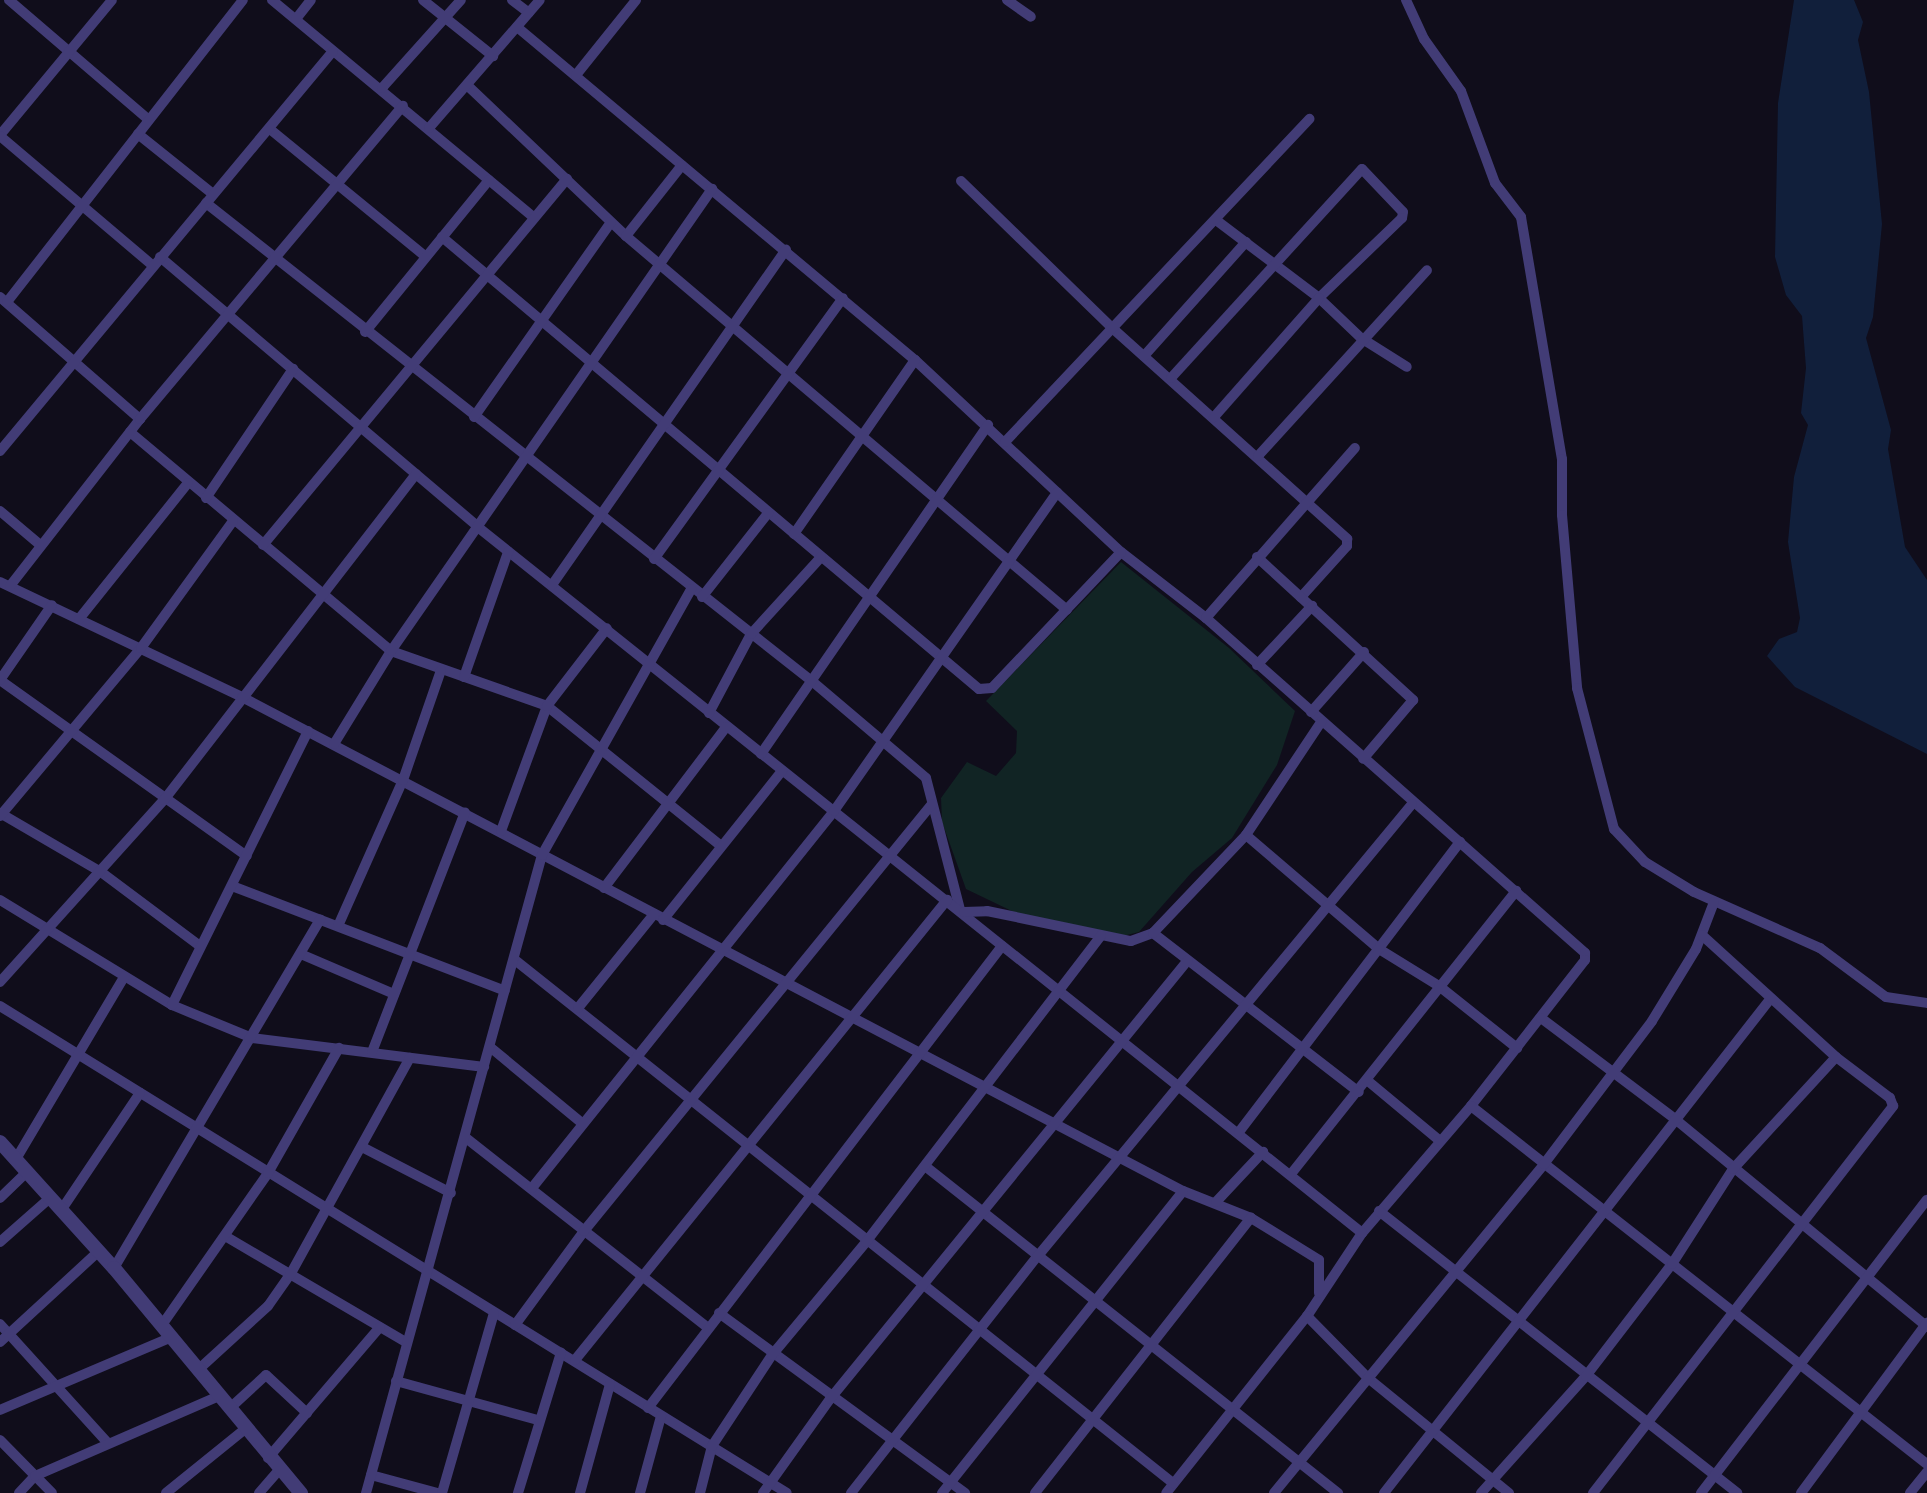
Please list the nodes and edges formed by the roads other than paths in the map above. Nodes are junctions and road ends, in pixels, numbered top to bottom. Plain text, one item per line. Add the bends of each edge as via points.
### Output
1 (8, 0) edge
2 (112, 0) edge
3 (243, 0) edge
4 (272, 0) edge
5 (311, 0) edge
6 (423, 0) edge
7 (461, 0) edge
8 (512, 0) edge
9 (540, 0) edge
10 (636, 0) edge
11 (1007, 0) edge
12 (1406, 0) edge
13 (0, 7) edge
14 (529, 13) junction
15 (1031, 17) dead end
16 (445, 18) junction
17 (296, 19) junction
18 (517, 27) junction
19 (68, 51) junction
20 (333, 51) junction
21 (493, 56) junction
22 (576, 75) junction
23 (468, 86) junction
24 (382, 88) junction
25 (403, 106) junction
26 (1309, 119) dead end
27 (149, 120) junction
28 (429, 128) junction
29 (271, 130) junction
30 (138, 134) junction
31 (0, 136) edge
32 (682, 165) junction
33 (567, 179) junction
34 (489, 180) junction
35 (961, 181) dead end
36 (335, 182) junction
37 (712, 189) junction
38 (209, 198) junction
39 (82, 205) junction
40 (533, 217) junction
41 (1216, 220) junction
42 (611, 222) junction
43 (626, 236) junction
44 (442, 237) junction
45 (1246, 242) junction
46 (786, 249) junction
47 (425, 256) junction
48 (273, 257) junction
49 (156, 261) junction
50 (1275, 262) junction
51 (660, 265) junction
52 (1427, 270) dead end
53 (488, 273) junction
54 (843, 298) junction
55 (1319, 298) junction
56 (3, 299) edge
57 (226, 314) junction
58 (540, 319) junction
59 (732, 325) junction
60 (1110, 326) junction
61 (365, 332) junction
62 (1361, 338) junction
63 (1144, 356) junction
64 (74, 360) junction
65 (915, 360) junction
66 (595, 364) junction
67 (408, 366) junction
68 (1407, 367) dead end
69 (293, 369) junction
70 (790, 372) junction
71 (1171, 378) junction
72 (474, 417) junction
73 (1214, 417) junction
74 (140, 419) junction
75 (662, 423) junction
76 (360, 424) junction
77 (988, 425) junction
78 (130, 432) junction
79 (861, 436) junction
80 (1005, 442) junction
81 (1355, 448) dead end
82 (0, 451) edge
83 (1258, 456) junction
84 (526, 458) junction
85 (719, 472) junction
86 (416, 474) junction
87 (188, 483) junction
88 (1057, 492) junction
89 (206, 498) junction
90 (1307, 502) junction
91 (935, 503) junction
92 (0, 511) edge
93 (768, 513) junction
94 (598, 514) junction
95 (233, 521) junction
96 (479, 528) junction
97 (794, 534) junction
98 (39, 544) junction
99 (263, 545) junction
100 (508, 552) junction
101 (1121, 552) junction
102 (821, 557) junction
103 (1257, 557) junction
104 (654, 559) junction
105 (1008, 561) junction
106 (5, 584) edge
107 (552, 585) junction
108 (691, 589) junction
109 (321, 595) junction
110 (702, 597) junction
111 (1301, 597) junction
112 (870, 599) junction
113 (52, 605) junction
114 (1312, 606) junction
115 (1067, 610) junction
116 (1206, 618) junction
117 (79, 619) junction
118 (607, 628) junction
119 (751, 634) junction
120 (141, 648) junction
121 (391, 651) junction
122 (1364, 652) junction
123 (942, 658) junction
124 (647, 662) junction
125 (1257, 665) junction
126 (441, 670) junction
127 (464, 677) junction
128 (0, 680) edge
129 (813, 682) junction
130 (242, 697) junction
131 (547, 706) junction
132 (1311, 712) junction
133 (709, 713) junction
134 (1321, 722) junction
135 (726, 727) junction
136 (69, 731) junction
137 (308, 731) junction
138 (334, 744) junction
139 (885, 744) junction
140 (600, 748) junction
141 (761, 754) junction
142 (1363, 759) junction
143 (782, 771) junction
144 (403, 780) junction
145 (164, 800) junction
146 (666, 802) junction
147 (932, 804) junction
148 (1412, 804) junction
149 (834, 811) junction
150 (465, 812) junction
151 (1, 814) edge
152 (501, 831) junction
153 (1246, 835) junction
154 (1460, 842) junction
155 (721, 846) junction
156 (542, 855) junction
157 (889, 855) junction
158 (247, 856) junction
159 (101, 872) junction
160 (232, 886) junction
161 (604, 888) junction
162 (1516, 891) junction
163 (0, 900) edge
164 (947, 900) junction
165 (1714, 902) junction
166 (1330, 905) junction
167 (962, 910) junction
168 (658, 917) junction
169 (320, 919) junction
170 (338, 926) junction
171 (47, 932) junction
172 (1153, 933) junction
173 (1702, 935) junction
174 (1101, 936) junction
175 (200, 946) junction
176 (1002, 946) junction
177 (1379, 949) junction
178 (723, 950) junction
179 (410, 953) junction
180 (303, 955) junction
181 (515, 960) junction
182 (1188, 960) junction
183 (124, 977) junction
184 (0, 982) edge
185 (786, 982) junction
186 (1439, 986) junction
187 (1058, 989) junction
188 (505, 991) junction
189 (394, 994) junction
190 (1771, 998) junction
191 (1247, 1002) junction
192 (1927, 1003) edge
193 (172, 1005) junction
194 (0, 1006) edge
195 (578, 1008) junction
196 (853, 1018) junction
197 (1541, 1018) junction
198 (252, 1038) junction
199 (1121, 1043) junction
200 (490, 1047) junction
201 (339, 1048) junction
202 (1305, 1048) junction
203 (1517, 1048) junction
204 (372, 1052) junction
205 (919, 1053) junction
206 (637, 1055) junction
207 (79, 1057) junction
208 (1836, 1057) junction
209 (410, 1058) junction
210 (484, 1067) junction
211 (1610, 1073) junction
212 (1368, 1081) junction
213 (985, 1088) junction
214 (1178, 1089) junction
215 (1359, 1092) junction
216 (140, 1093) junction
217 (692, 1101) junction
218 (1471, 1106) junction
219 (1675, 1119) junction
220 (582, 1123) junction
221 (1053, 1124) junction
222 (199, 1130) junction
223 (1239, 1132) junction
224 (466, 1138) junction
225 (1440, 1141) junction
226 (0, 1142) edge
227 (362, 1147) junction
228 (747, 1147) junction
229 (1263, 1152) junction
230 (1121, 1158) junction
231 (16, 1159) junction
232 (1544, 1164) junction
233 (925, 1166) junction
234 (1733, 1169) junction
235 (28, 1171) junction
236 (268, 1173) junction
237 (1291, 1174) junction
238 (532, 1188) junction
239 (1183, 1191) junction
240 (451, 1193) junction
241 (807, 1196) junction
242 (51, 1197) junction
243 (0, 1198) edge
244 (1927, 1200) edge
245 (1216, 1202) junction
246 (62, 1209) junction
247 (329, 1209) junction
248 (1379, 1211) junction
249 (1604, 1211) junction
250 (981, 1212) junction
251 (1251, 1218) junction
252 (1801, 1226) junction
253 (584, 1231) junction
254 (1362, 1233) junction
255 (225, 1236) junction
256 (0, 1242) edge
257 (866, 1242) junction
258 (99, 1251) junction
259 (1037, 1257) junction
260 (1672, 1264) junction
261 (114, 1268) junction
262 (429, 1272) junction
263 (1453, 1272) junction
264 (1867, 1274) junction
265 (290, 1275) junction
266 (642, 1275) junction
267 (922, 1285) junction
268 (1317, 1299) junction
269 (1094, 1301) junction
270 (494, 1313) junction
271 (719, 1313) junction
272 (1734, 1315) junction
273 (1307, 1316) junction
274 (1516, 1322) junction
275 (0, 1324) edge
276 (515, 1325) junction
277 (1926, 1325) edge
278 (380, 1327) junction
279 (707, 1327) junction
280 (167, 1331) junction
281 (980, 1332) junction
282 (9, 1333) junction
283 (0, 1342) edge
284 (406, 1342) junction
285 (1151, 1346) junction
286 (561, 1352) junction
287 (772, 1355) junction
288 (575, 1360) junction
289 (1802, 1368) junction
290 (199, 1369) junction
291 (1035, 1376) junction
292 (1586, 1376) junction
293 (1368, 1378) junction
294 (396, 1381) junction
295 (610, 1384) junction
296 (58, 1387) junction
297 (219, 1396) junction
298 (830, 1399) junction
299 (468, 1401) junction
300 (648, 1408) junction
301 (229, 1409) junction
302 (0, 1410) edge
303 (1231, 1410) junction
304 (307, 1413) junction
305 (1861, 1413) junction
306 (661, 1416) junction
307 (538, 1420) junction
308 (1091, 1421) junction
309 (1647, 1426) junction
310 (245, 1429) junction
311 (1432, 1431) junction
312 (0, 1440) edge
313 (892, 1441) junction
314 (108, 1443) junction
315 (712, 1446) junction
316 (268, 1458) junction
317 (1299, 1462) junction
318 (1927, 1464) edge
319 (279, 1470) junction
320 (1927, 1472) edge
321 (371, 1475) junction
322 (35, 1476) junction
323 (1714, 1477) junction
324 (1492, 1479) junction
325 (766, 1481) junction
326 (950, 1482) junction
327 (1173, 1483) junction
328 (19, 1493) edge
329 (52, 1493) edge
330 (166, 1493) edge
331 (259, 1493) edge
332 (301, 1493) edge
333 (366, 1493) edge
334 (439, 1493) edge
335 (518, 1493) edge
336 (580, 1493) edge
337 (640, 1493) edge
338 (700, 1493) edge
339 (763, 1493) edge
340 (787, 1493) edge
341 (851, 1493) edge
342 (942, 1493) edge
343 (965, 1493) edge
344 (1035, 1493) edge
345 (1166, 1493) edge
346 (1274, 1493) edge
347 (1338, 1493) edge
348 (1384, 1493) edge
349 (1481, 1493) edge
350 (1509, 1493) edge
351 (1593, 1493) edge
352 (1701, 1493) edge
353 (1737, 1493) edge
354 (1801, 1493) edge
355 (1910, 1493) edge

1 - 13 street
1 - 19 street
2 - 19 street
3 - 27 street
4 - 17 street
5 - 17 street
6 - 16 street
7 - 16 street
8 - 14 street
9 - 14 street
10 - 22 street
11 - 15 street
12 - 165 street via 1424,39 1461,91 1495,183 1521,217 1562,459 1577,688 1614,829 1645,862
14 - 18 street
16 - 21 street
16 - 24 street
17 - 20 street
18 - 21 street
18 - 22 street
19 - 27 street
19 - 31 street
20 - 24 street
20 - 29 street
21 - 23 street
22 - 32 street
23 - 28 street
23 - 33 street
24 - 25 street
25 - 28 street
25 - 36 street
26 - 41 street
27 - 30 street
28 - 34 street
29 - 36 street
29 - 38 street
30 - 38 street
30 - 39 street
31 - 39 street
32 - 37 street
32 - 43 street
33 - 40 street
33 - 42 street
34 - 40 street
34 - 44 street
35 - 60 street
36 - 47 street
36 - 48 street
37 - 46 street
37 - 51 street
38 - 48 street
38 - 49 street
39 - 49 street
39 - 56 street
40 - 53 street
41 - 45 street
41 - 60 street
42 - 43 street
42 - 58 street
43 - 51 street
44 - 47 street
44 - 53 street
45 - 50 street
45 - 63 street
46 - 54 street
46 - 59 street
47 - 61 street
48 - 57 street
48 - 61 street
49 - 57 street
49 - 64 street
50 - 55 street
50 - 55 street via 1362,169 1403,216
50 - 71 street
51 - 59 street
51 - 66 street
52 - 62 street
53 - 58 street
53 - 67 street
54 - 65 street
54 - 70 street
55 - 62 street
55 - 73 street
56 - 64 street
57 - 69 street
57 - 74 street
58 - 66 street
58 - 72 street
59 - 70 street
59 - 75 street
60 - 63 street
60 - 80 street
61 - 67 street
62 - 68 street
62 - 83 street
63 - 71 street
64 - 74 street
64 - 82 street
65 - 77 street
65 - 79 street
66 - 75 street
66 - 84 street
67 - 72 street
67 - 76 street
69 - 76 street
69 - 89 street
70 - 79 street
70 - 85 street
71 - 73 street
72 - 84 street
73 - 83 street
74 - 78 street
75 - 85 street
75 - 94 street
76 - 86 street
76 - 99 street
77 - 80 street
77 - 91 street
78 - 87 street
78 - 98 street
79 - 91 street
79 - 97 street
80 - 88 street
81 - 90 street
83 - 90 street
84 - 94 street
84 - 96 street
85 - 93 street
85 - 104 street
86 - 96 street
86 - 109 street
87 - 89 street
87 - 117 street
88 - 101 street
88 - 105 street
89 - 95 street
90 - 103 street
90 - 111 street via 1349,543
91 - 105 street
91 - 112 street
92 - 98 street
93 - 97 street
93 - 110 street
94 - 104 street
94 - 107 street
95 - 99 street
95 - 120 street
96 - 100 street
96 - 121 street
97 - 102 street
98 - 106 street
99 - 109 street
100 - 107 street
100 - 127 street
101 - 115 street
101 - 116 street
102 - 112 street
102 - 119 street
103 - 111 street
103 - 116 street
104 - 108 street
105 - 115 street
105 - 123 street
106 - 113 street
107 - 118 street
108 - 110 street
108 - 124 street
109 - 121 street
109 - 130 street
110 - 119 street
111 - 114 street
112 - 123 street
112 - 129 street
113 - 117 street
113 - 128 street
114 - 122 street
114 - 125 street
115 - 123 street via 986,692
116 - 125 street
117 - 120 street
118 - 124 street
118 - 131 street
119 - 129 street
119 - 133 street
120 - 130 street
120 - 136 street
121 - 126 street
121 - 138 street
122 - 132 street
122 - 142 street via 1414,704
123 - 139 street
124 - 133 street
124 - 140 street
125 - 132 street
126 - 127 street
126 - 144 street
127 - 131 street
128 - 136 street
129 - 139 street
129 - 141 street
130 - 137 street
130 - 145 street
131 - 140 street
131 - 152 street
132 - 134 street
133 - 135 street
134 - 142 street
134 - 153 street
135 - 141 street
135 - 146 street
136 - 145 street
136 - 151 street
137 - 138 street
137 - 158 street
138 - 144 street
139 - 147 street via 930,783
139 - 149 street
140 - 146 street
140 - 156 street
141 - 143 street
142 - 148 street
143 - 149 street
143 - 155 street
144 - 150 street
144 - 170 street
145 - 158 street
145 - 159 street
146 - 155 street
146 - 161 street
147 - 157 street
147 - 167 street
148 - 154 street
148 - 166 street
149 - 157 street
149 - 178 street
150 - 152 street
150 - 179 street
151 - 159 street
152 - 156 street
153 - 166 street
153 - 172 street
154 - 162 street
154 - 177 street
155 - 168 street
156 - 161 street
156 - 181 street
157 - 164 street
157 - 185 street
158 - 160 street
159 - 171 street
159 - 175 street
160 - 169 street
160 - 175 street
161 - 168 street
162 - 186 street
162 - 197 street via 1586,956
163 - 171 street
164 - 167 street
164 - 196 street
165 - 173 street
165 - 192 street via 1820,948 1886,997
166 - 177 street
166 - 191 street
167 - 174 street
167 - 176 street
168 - 178 street
168 - 195 street
169 - 170 street
169 - 180 street
170 - 179 street
171 - 183 street
171 - 184 street
172 - 174 street via 1131,941
172 - 182 street
173 - 190 street
173 - 211 street via 1669,997
174 - 187 street
175 - 193 street
176 - 187 street
176 - 205 street
177 - 186 street
177 - 202 street
178 - 185 street
178 - 206 street
179 - 188 street
179 - 189 street
180 - 189 street
180 - 198 street
181 - 188 street
181 - 195 street
182 - 191 street
182 - 199 street
183 - 193 street
183 - 207 street
185 - 196 street
185 - 217 street
186 - 203 street
186 - 212 street
187 - 199 street
187 - 213 street
188 - 200 street
189 - 204 street
190 - 208 street
190 - 219 street
191 - 202 street
191 - 214 street
193 - 198 street
194 - 207 street
195 - 206 street
196 - 205 street
196 - 228 street
197 - 203 street
197 - 211 street
198 - 201 street
198 - 222 street
199 - 214 street
199 - 221 street
200 - 210 street
200 - 220 street
201 - 204 street
201 - 236 street
202 - 215 street
202 - 223 street
203 - 218 street
204 - 209 street
205 - 213 street
205 - 241 street
206 - 217 street
206 - 220 street
207 - 216 street
207 - 231 street
208 - 234 street
208 - 252 street via 1890,1098 1893,1106
209 - 210 street
209 - 227 street
210 - 224 street
211 - 219 street
211 - 232 street
212 - 215 street
212 - 225 street
213 - 221 street
213 - 233 street
214 - 223 street
214 - 230 street
215 - 237 street
216 - 222 street
216 - 246 street
217 - 228 street
217 - 253 street
218 - 225 street
218 - 232 street
219 - 234 street
219 - 249 street
220 - 238 street
221 - 230 street
221 - 250 street
222 - 236 street
222 - 261 street
223 - 229 street
224 - 238 street
224 - 240 street
225 - 248 street
226 - 231 street
227 - 240 street
227 - 247 street
228 - 241 street
228 - 266 street
229 - 237 street
229 - 245 street
230 - 239 street
230 - 259 street
231 - 235 street
232 - 249 street
232 - 263 street
233 - 250 street
233 - 257 street
234 - 252 street
234 - 260 street
235 - 242 street
235 - 243 street
236 - 247 street
236 - 255 street
237 - 254 street
238 - 253 street
239 - 245 street
239 - 269 street
240 - 262 street
241 - 257 street
241 - 271 street
242 - 246 street
242 - 256 street
244 - 264 street
245 - 251 street
246 - 258 street
247 - 262 street
247 - 265 street
248 - 254 street
248 - 263 street
249 - 260 street
249 - 274 street
250 - 259 street
250 - 267 street
251 - 268 street via 1319,1260
251 - 285 street
252 - 264 street
252 - 272 street
253 - 266 street
253 - 276 street
254 - 268 street
255 - 265 street
255 - 280 street
257 - 267 street
257 - 287 street
258 - 261 street
258 - 282 street
259 - 269 street
259 - 281 street
260 - 272 street
260 - 292 street
261 - 280 street
262 - 270 street
262 - 284 street
263 - 274 street
263 - 293 street
264 - 277 street
264 - 289 street
265 - 278 street
265 - 290 street via 268,1306
266 - 279 street
266 - 288 street
267 - 281 street
267 - 298 street
268 - 273 street
269 - 285 street
269 - 291 street
270 - 276 street
270 - 299 street
271 - 279 street
271 - 287 street
272 - 289 street
272 - 309 street
273 - 293 street
273 - 303 street
274 - 292 street
274 - 311 street
275 - 282 street
276 - 286 street
277 - 305 street
278 - 284 street
278 - 304 street
279 - 300 street
280 - 290 street
280 - 296 street
281 - 291 street
281 - 313 street
282 - 283 street
282 - 296 street
284 - 294 street
285 - 303 street
285 - 308 street
286 - 288 street
286 - 307 street
287 - 298 street
287 - 315 street
288 - 295 street
289 - 305 street
289 - 323 street
290 - 297 street
291 - 308 street
291 - 326 street
292 - 309 street
292 - 324 street
293 - 311 street
293 - 317 street
294 - 299 street
294 - 321 street
295 - 300 street
295 - 336 street
296 - 302 street
296 - 314 street
297 - 301 street
297 - 314 street
298 - 313 street
298 - 325 street
299 - 307 street
299 - 334 street
300 - 306 street
301 - 304 street via 266,1375
301 - 310 street
303 - 317 street
303 - 327 street
304 - 316 street
305 - 318 street
305 - 354 street
306 - 315 street
306 - 337 street
307 - 335 street
308 - 327 street
308 - 344 street
309 - 323 street
309 - 351 street
310 - 316 street
310 - 330 street
311 - 324 street
311 - 348 street
312 - 322 street
313 - 326 street
313 - 341 street
314 - 322 street
315 - 325 street
315 - 338 street
316 - 319 street
317 - 346 street
317 - 347 street
319 - 331 street
319 - 332 street
320 - 355 street
321 - 333 street
321 - 334 street
322 - 328 street
322 - 329 street
323 - 352 street
323 - 353 street
324 - 349 street
324 - 350 street
325 - 339 street
325 - 340 street
326 - 342 street
326 - 343 street
327 - 345 street

